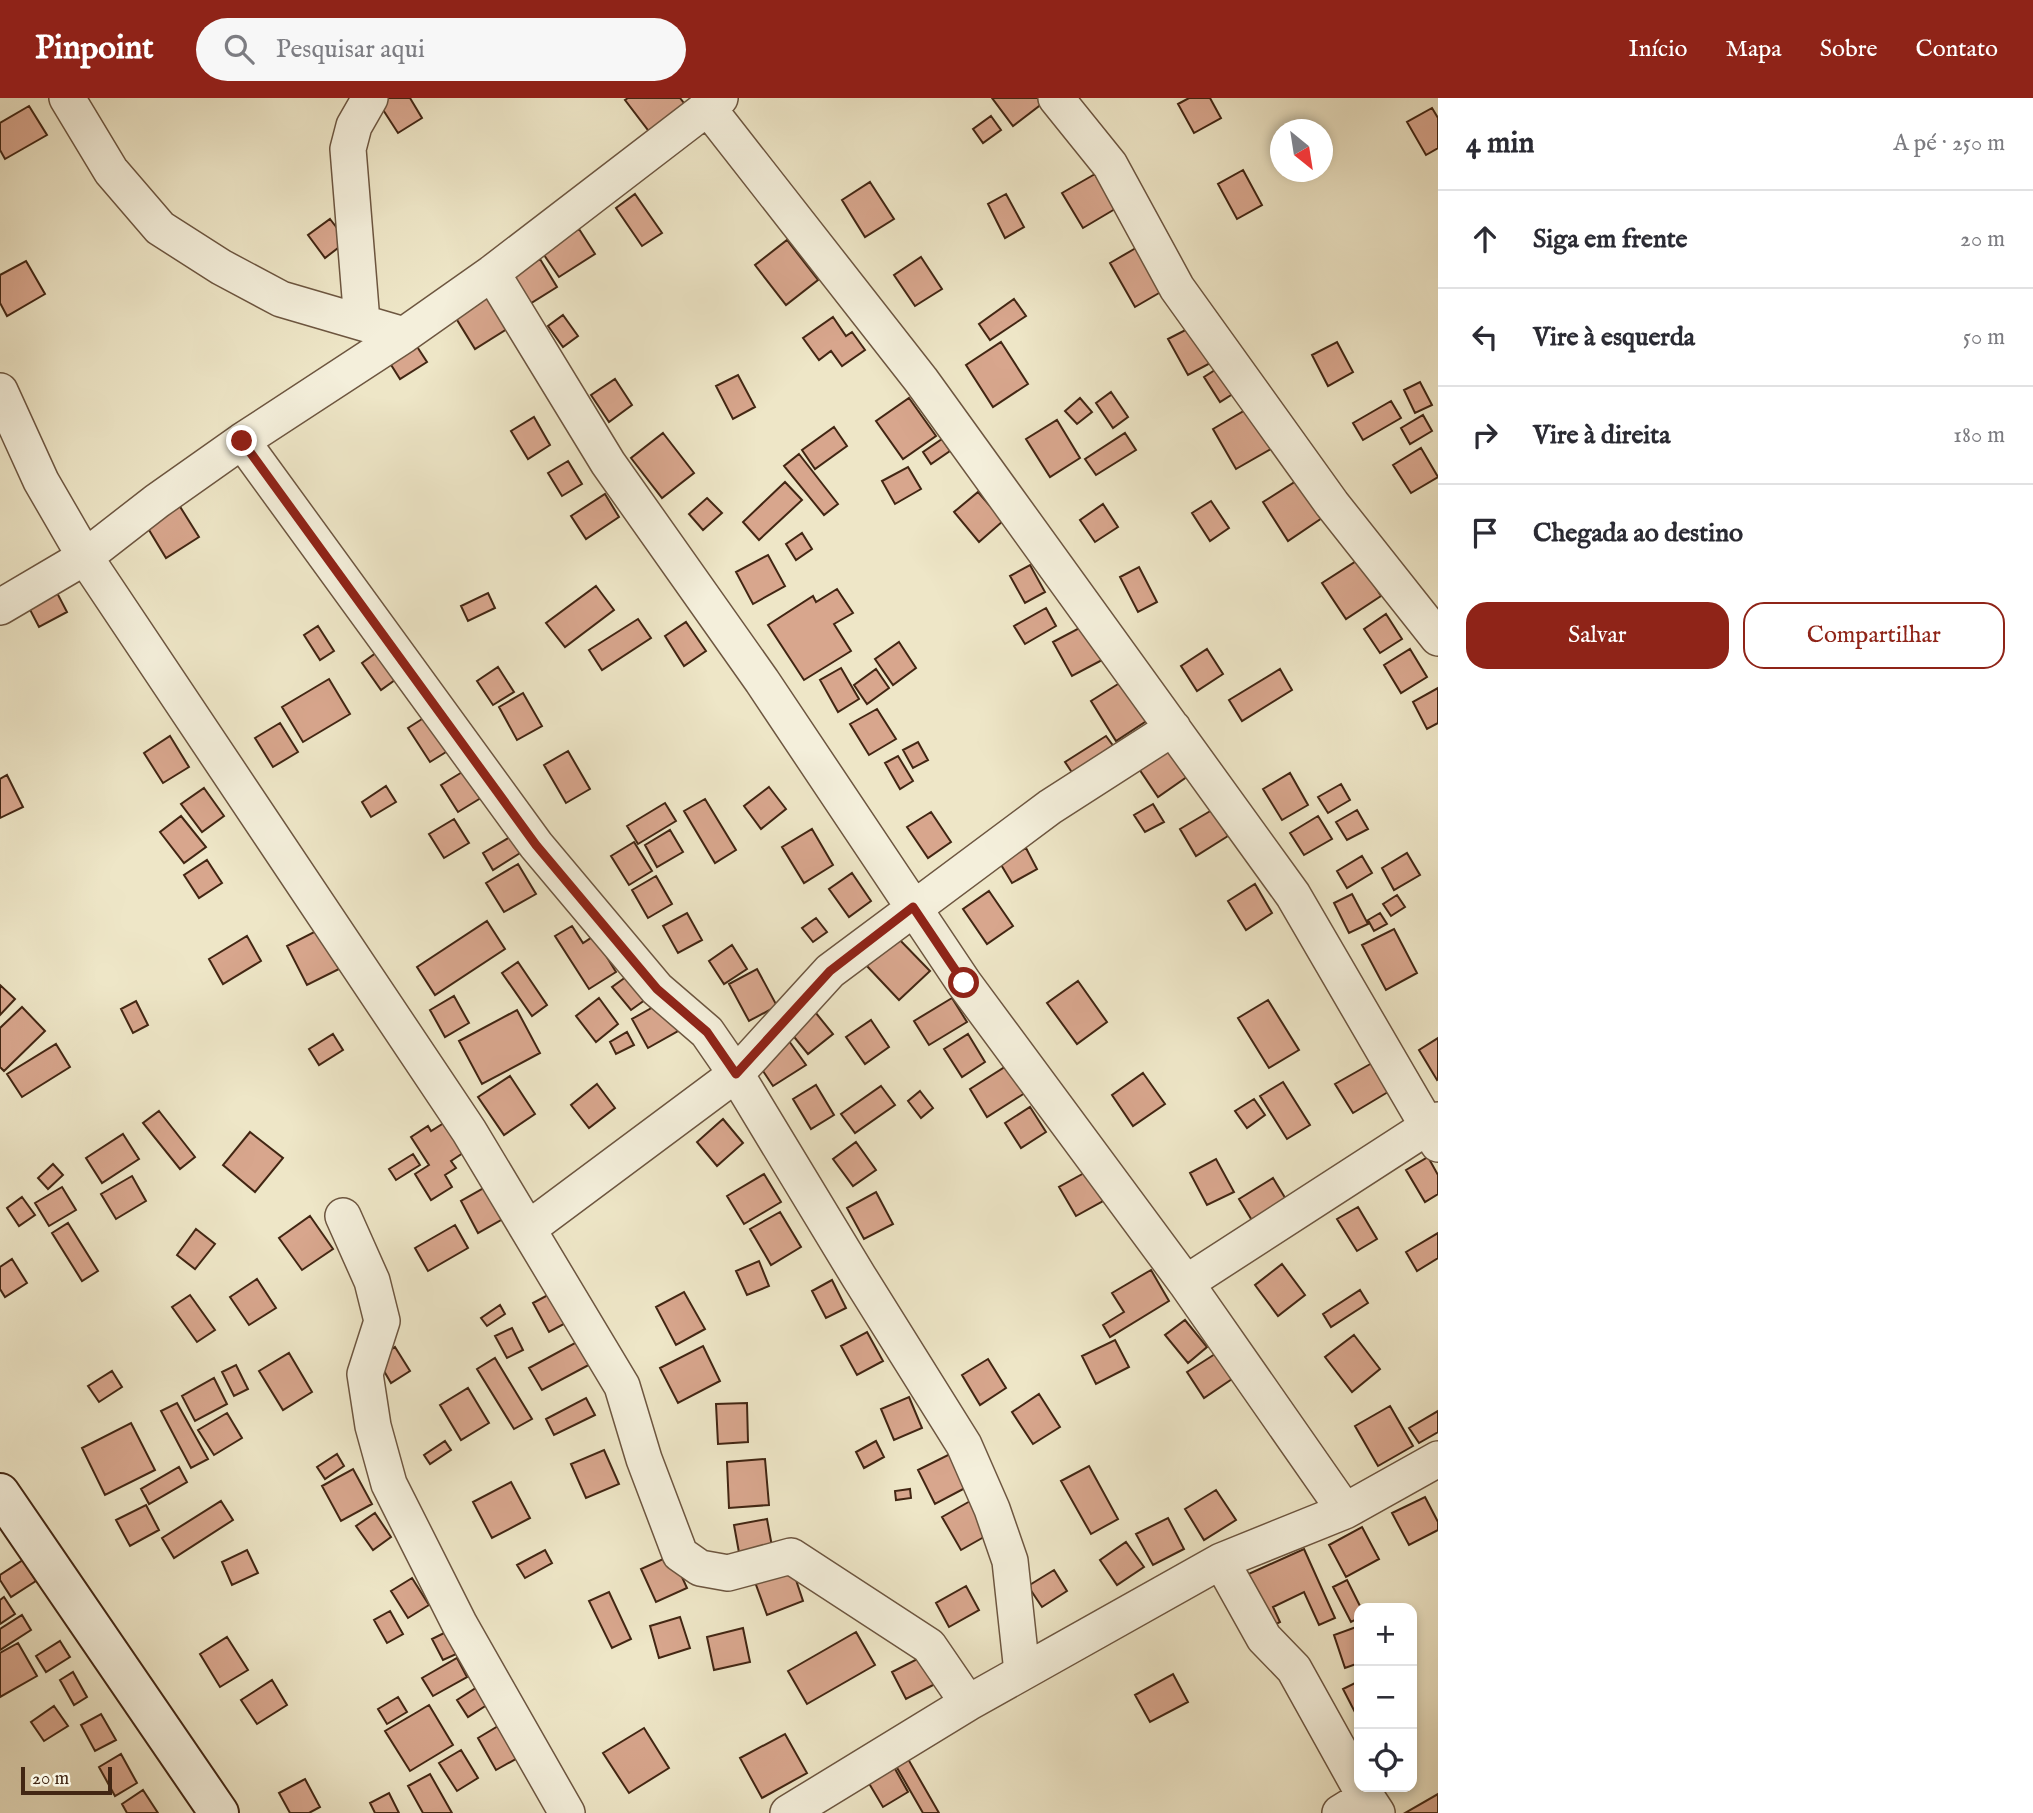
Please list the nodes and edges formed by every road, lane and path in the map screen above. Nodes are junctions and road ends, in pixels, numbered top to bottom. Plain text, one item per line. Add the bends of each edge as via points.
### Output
1 (67, 98) edge
2 (370, 98) edge
3 (1056, 98) edge
4 (714, 103) edge
5 (492, 273) junction
6 (362, 322) junction
7 (404, 335) junction
8 (0, 391) edge
9 (242, 441) junction
10 (85, 557) junction
11 (0, 607) edge
12 (1438, 638) edge
13 (1173, 727) junction
14 (913, 907) junction
15 (736, 1074) junction
16 (1435, 1130) edge
17 (342, 1216) dead end
18 (528, 1229) junction
19 (1186, 1283) junction
20 (1438, 1459) edge
21 (0, 1493) edge
22 (1345, 1511) junction
23 (1221, 1561) junction
24 (1022, 1672) junction
25 (968, 1703) junction
26 (1360, 1799) edge
27 (219, 1813) edge
28 (567, 1813) edge
29 (788, 1813) edge

1 - 6 street via 111,170 160,228 281,299
2 - 6 street via 354,126 348,149
3 - 12 street via 1111,165 1177,288 1332,504
4 - 5 street
4 - 13 street
5 - 7 street
5 - 14 street via 608,463 762,681
6 - 7 street
7 - 9 street
8 - 10 street via 41,481
9 - 10 street
9 - 15 street via 536,845 657,989 707,1032
10 - 11 street
10 - 18 street via 468,1131
13 - 14 street via 1050,807
13 - 16 street via 1293,895
14 - 15 street via 830,971
14 - 19 street
15 - 18 street
15 - 24 street via 964,1445 1010,1561
16 - 19 street
17 - 28 street via 372,1281 382,1321 365,1374 389,1484 460,1625
18 - 25 street via 622,1385 680,1554 700,1568 728,1573 791,1556 929,1646
19 - 22 street
20 - 22 street
21 - 27 main road
22 - 23 street
23 - 24 street
23 - 26 street via 1264,1638 1294,1669
24 - 25 street
25 - 29 street

